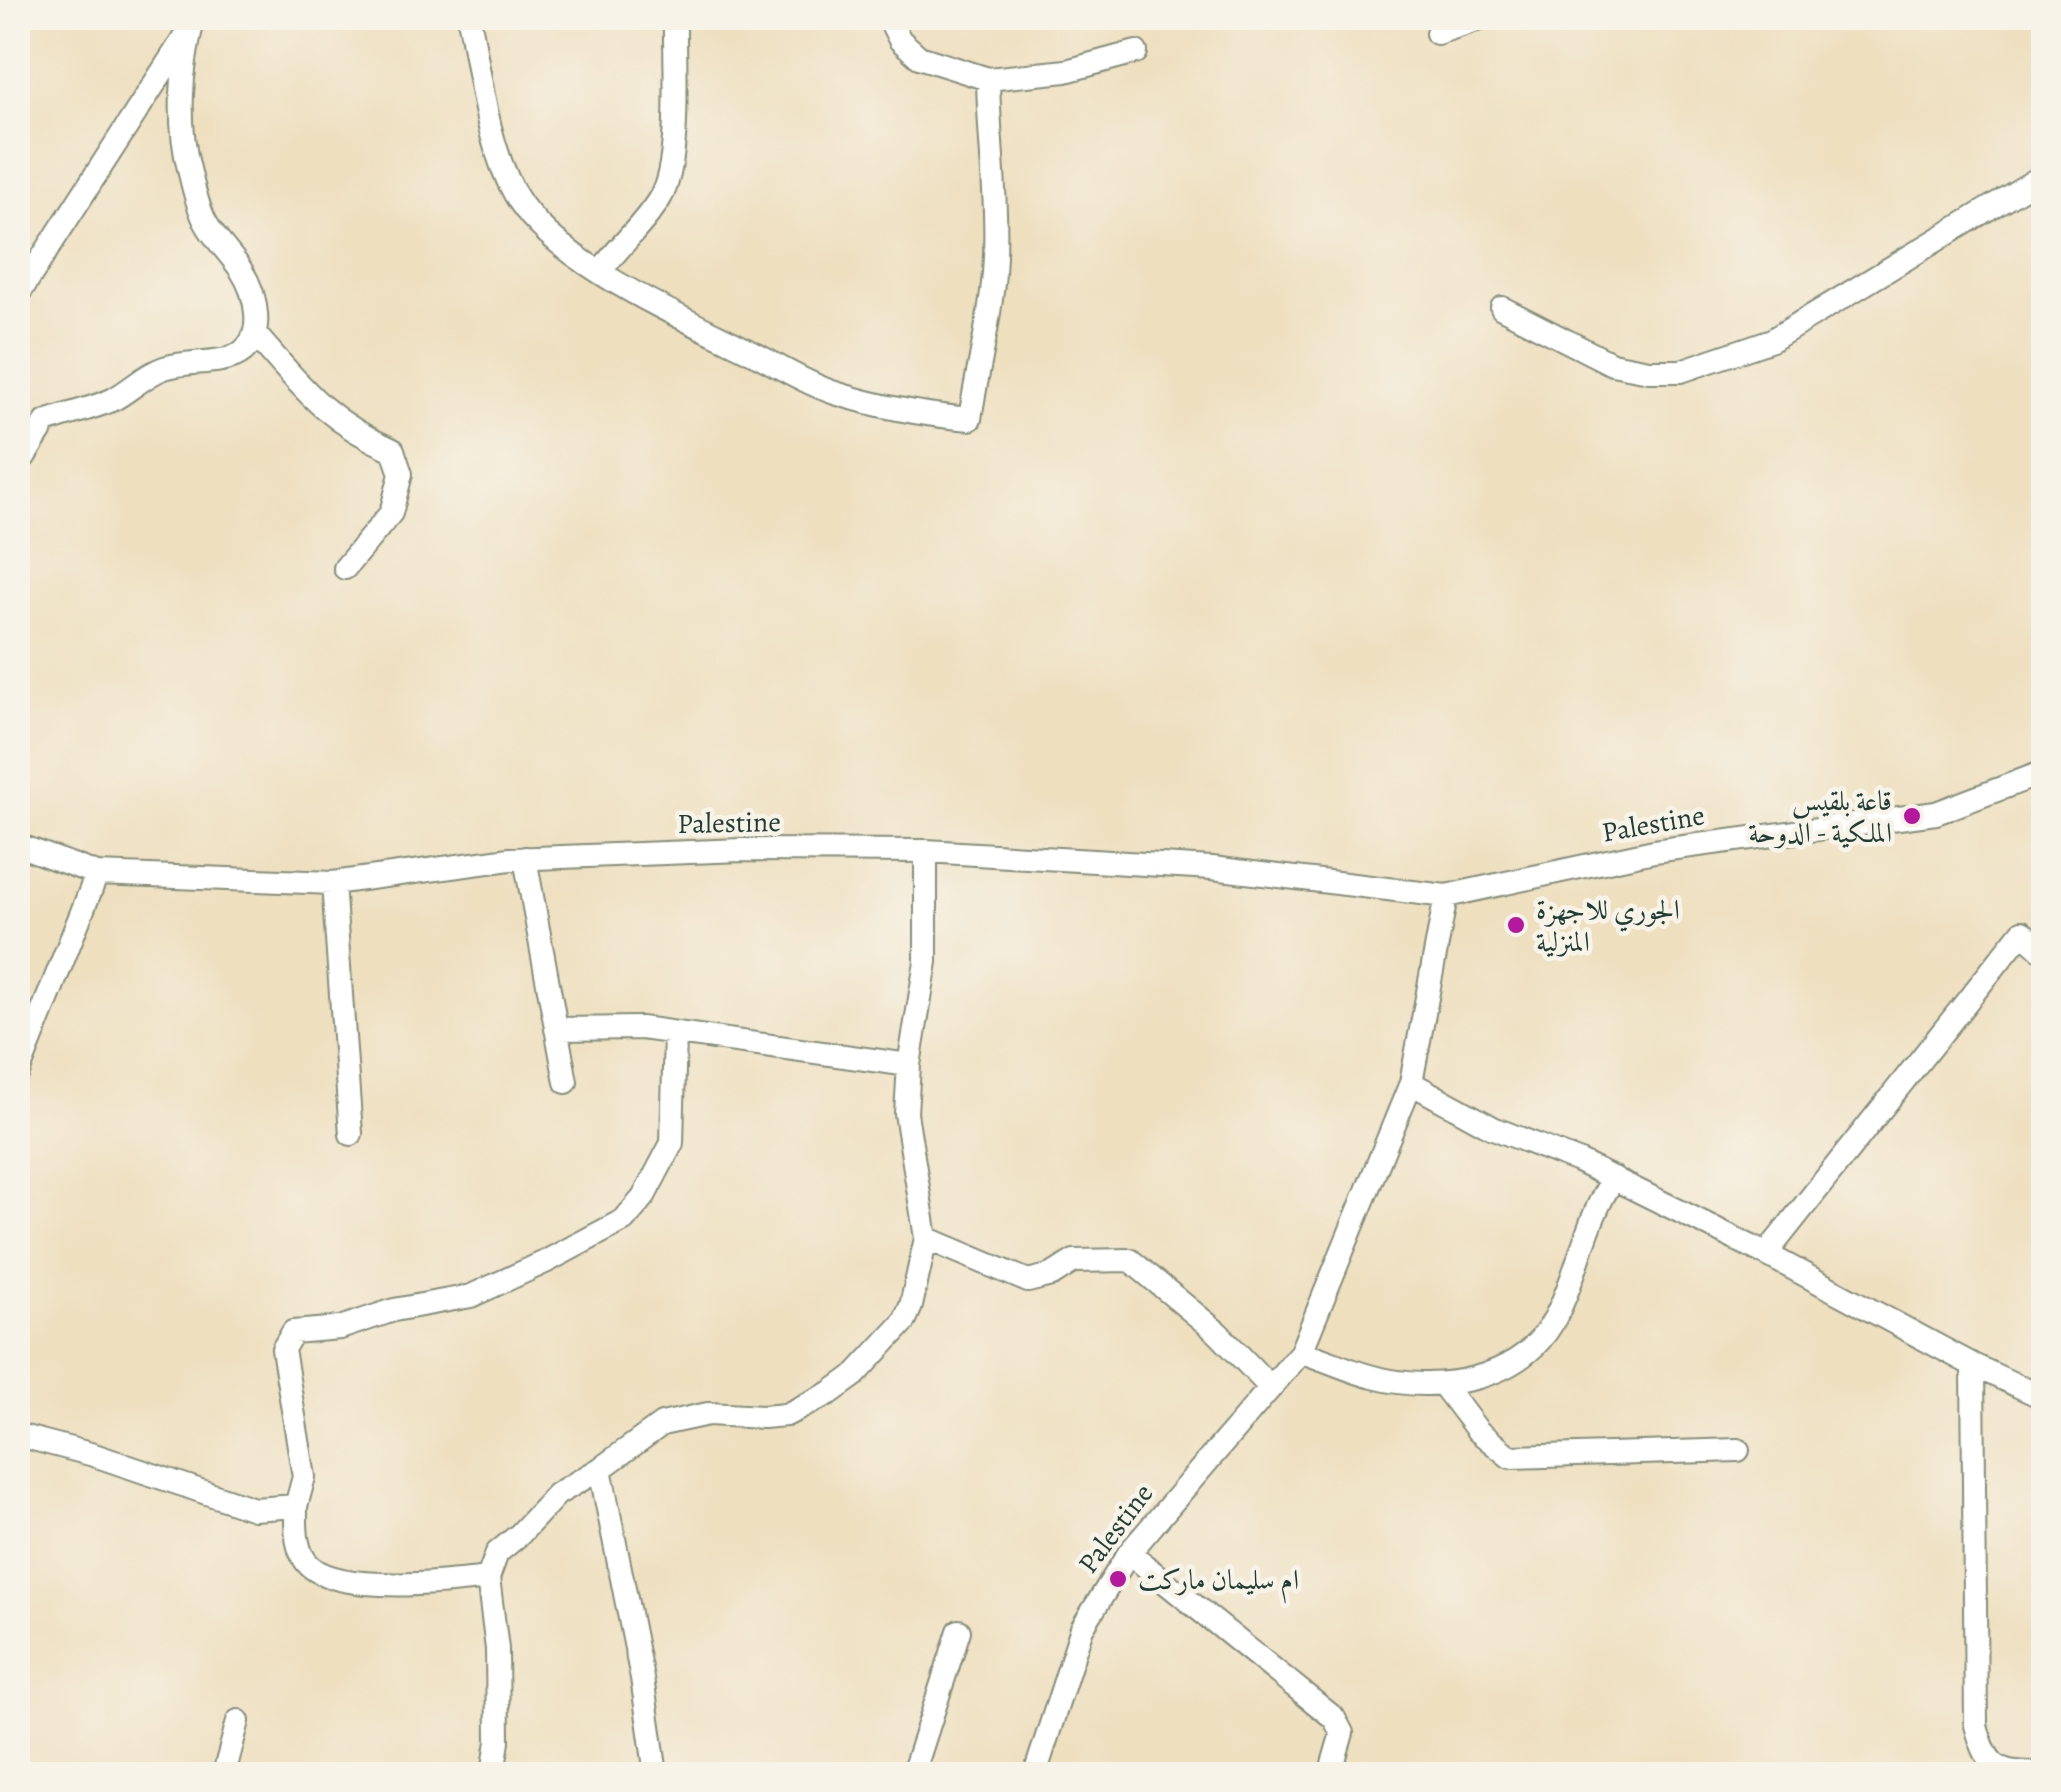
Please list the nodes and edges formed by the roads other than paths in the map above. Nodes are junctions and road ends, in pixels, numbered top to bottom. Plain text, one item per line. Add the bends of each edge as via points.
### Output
1 (469, 18) edge
2 (674, 18) edge
3 (889, 18) edge
4 (1483, 18) edge
5 (194, 21) edge
6 (1437, 33) dead end
7 (1136, 52) dead end
8 (988, 79) junction
9 (2044, 175) edge
10 (601, 271) junction
11 (18, 295) edge
12 (1502, 308) dead end
13 (256, 334) junction
14 (18, 460) edge
15 (345, 568) dead end
16 (2044, 772) edge
17 (18, 845) edge
18 (926, 852) junction
19 (525, 858) junction
20 (97, 874) junction
21 (333, 883) junction
22 (1446, 896) junction
23 (2044, 952) edge
24 (556, 1028) junction
25 (675, 1032) junction
26 (909, 1065) junction
27 (18, 1073) edge
28 (566, 1082) dead end
29 (1410, 1082) junction
30 (351, 1134) dead end
31 (1614, 1178) junction
32 (926, 1238) junction
33 (1766, 1254) junction
34 (1301, 1352) junction
35 (1973, 1365) junction
36 (1443, 1385) junction
37 (1270, 1387) junction
38 (2044, 1398) edge
39 (18, 1434) edge
40 (1738, 1450) dead end
41 (600, 1470) junction
42 (296, 1506) junction
43 (1129, 1552) junction
44 (488, 1578) junction
45 (959, 1631) dead end
46 (238, 1721) dead end
47 (2044, 1773) edge
48 (224, 1774) edge
49 (494, 1774) edge
50 (656, 1774) edge
51 (913, 1774) edge
52 (1036, 1774) edge
53 (1330, 1774) edge

1 - 10 street via 498,157 516,196 542,230
2 - 10 street via 674,136 664,193
3 - 8 street via 919,57
4 - 6 street
5 - 11 street
5 - 13 street via 183,86 188,165 204,220 243,272 256,309
7 - 8 street via 1066,70
8 - 10 street via 994,270 970,419 831,392
9 - 12 street via 1772,340 1681,371 1612,364
13 - 14 street via 241,353 163,368 112,400 46,422
13 - 15 street via 324,410 393,450 402,474 391,514
16 - 22 street, Palestine via 1936,813 1654,851
17 - 20 street, Palestine
18 - 19 street, Palestine
18 - 22 street, Palestine via 1212,868
18 - 26 street via 926,962
19 - 21 street, Palestine
19 - 24 street
20 - 21 street, Palestine
20 - 27 street
21 - 30 street
22 - 29 street, Palestine
23 - 33 street via 2022,932
24 - 25 street
24 - 28 street
25 - 26 street
25 - 42 street via 672,1144 624,1220 471,1296 340,1328 293,1332 283,1349 304,1476
26 - 32 street via 908,1142
29 - 31 street via 1493,1128
29 - 34 street, Palestine
31 - 33 street
31 - 36 street via 1540,1341 1522,1358
32 - 37 street via 1028,1281 1074,1261 1130,1260 1218,1333
32 - 41 street via 904,1322 830,1393 786,1415 708,1414 662,1424
33 - 35 street
34 - 36 street via 1369,1376
34 - 37 street, Palestine
35 - 38 street
35 - 47 street via 1976,1725 1992,1764 2007,1773
36 - 40 street via 1478,1432 1510,1457
37 - 43 street, Palestine
39 - 42 street via 254,1509
41 - 44 street via 540,1510 497,1552
41 - 50 street
42 - 44 street via 304,1557 326,1574 379,1584
43 - 52 street, Palestine via 1082,1628
43 - 53 street via 1334,1718 1342,1734
44 - 49 street via 497,1649
45 - 51 street
46 - 48 street

